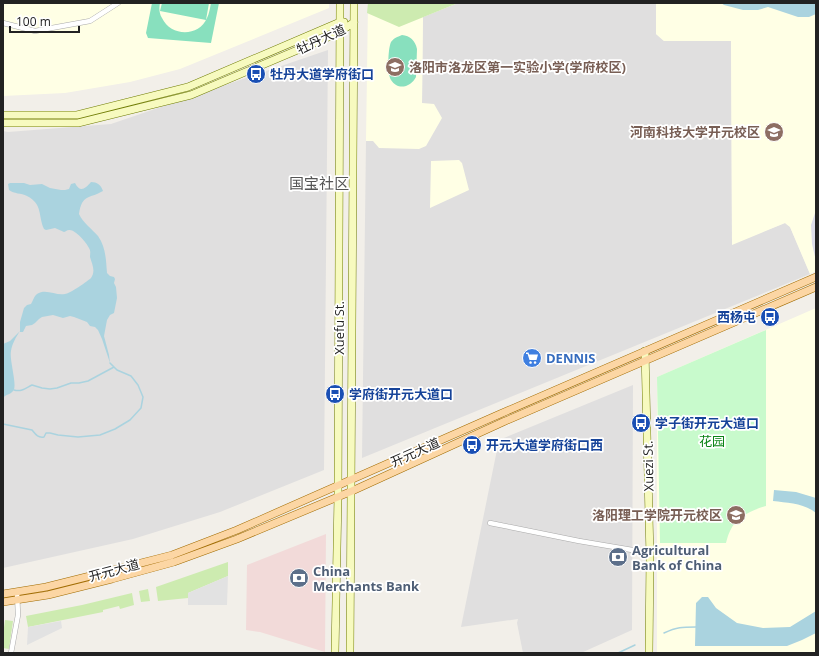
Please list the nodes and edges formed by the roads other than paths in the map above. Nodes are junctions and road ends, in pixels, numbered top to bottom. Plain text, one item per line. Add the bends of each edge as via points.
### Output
1 (118, 3) edge
2 (340, 3) edge
3 (354, 3) edge
4 (340, 22) junction
5 (354, 22) junction
6 (3, 23) edge
7 (340, 32) junction
8 (3, 115) edge
9 (3, 123) edge
10 (816, 278) edge
11 (816, 287) edge
12 (645, 352) junction
13 (645, 360) junction
14 (352, 480) junction
15 (338, 486) junction
16 (352, 490) junction
17 (338, 496) junction
18 (490, 523) dead end
19 (649, 553) junction
20 (17, 592) junction
21 (3, 594) edge
22 (17, 600) junction
23 (3, 602) edge
24 (11, 653) edge
25 (335, 653) edge
26 (350, 653) edge
27 (648, 653) edge

1 - 6 street via 90,21 35,31
2 - 4 main road, Xuefu St.
3 - 5 main road, Xuefu St.
4 - 5 main road, 牡丹大道
4 - 7 main road, Xuefu St.
4 - 8 main road, 牡丹大道 via 188,87 77,115
5 - 7 main road, 牡丹大道
5 - 14 main road, Xuefu St.
7 - 9 main road, 牡丹大道 via 191,95 78,123
7 - 15 main road, Xuefu St.
10 - 12 main road, 开元大道
11 - 13 main road, 开元大道
12 - 13 main road, Xuezi St.
12 - 14 main road, 开元大道
13 - 16 main road, 开元大道
13 - 19 main road, Xuezi St.
14 - 15 main road, 开元大道
14 - 16 main road, Xuefu St.
15 - 17 main road, Xuefu St.
15 - 20 main road, 开元大道 via 237,530 172,554 110,572
16 - 17 main road, 开元大道
16 - 26 main road, Xuefu St.
17 - 22 main road, 开元大道 via 237,539 174,562 55,594
17 - 25 main road, Xuefu St.
18 - 19 street
19 - 27 main road, Xuezi St.
20 - 21 main road, 开元大道
20 - 22 street
22 - 23 main road, 开元大道
22 - 24 street via 18,615

